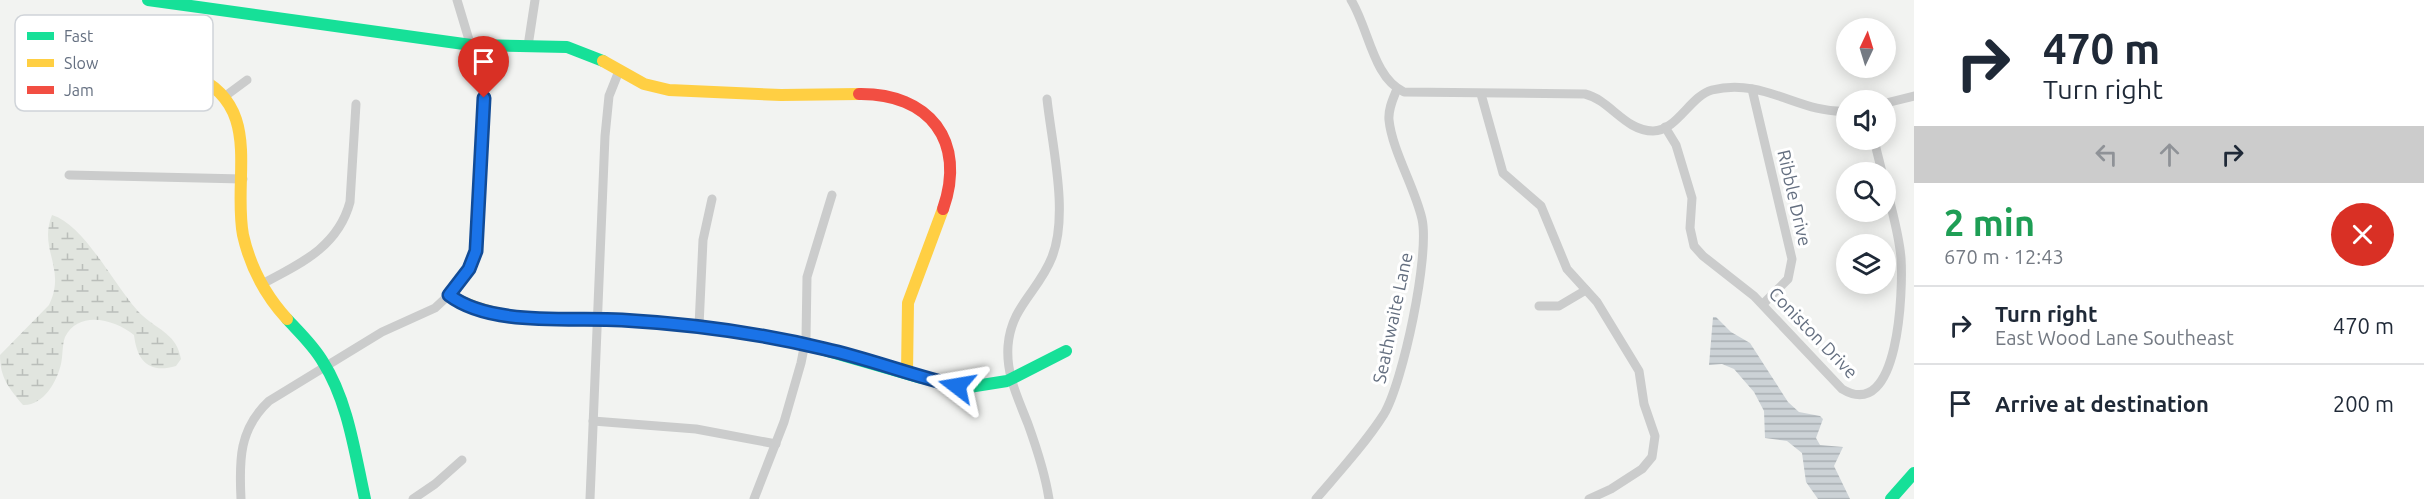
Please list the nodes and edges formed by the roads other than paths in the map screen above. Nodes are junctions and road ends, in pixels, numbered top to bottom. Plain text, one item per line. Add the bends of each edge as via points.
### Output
1 (148, 0) edge
2 (457, 0) edge
3 (535, 0) edge
4 (1354, 1) edge
5 (471, 45) junction
6 (528, 46) junction
7 (619, 71) junction
8 (247, 80) dead end
9 (213, 89) edge
10 (1397, 89) junction
11 (1752, 89) junction
12 (1481, 94) junction
13 (1914, 96) edge
14 (224, 97) junction
15 (1047, 99) dead end
16 (1896, 100) edge
17 (356, 104) dead end
18 (1836, 110) edge
19 (1665, 127) junction
20 (69, 175) dead end
21 (243, 179) junction
22 (832, 195) dead end
23 (712, 199) dead end
24 (1894, 222) edge
25 (262, 284) junction
26 (1586, 290) junction
27 (449, 295) junction
28 (1762, 304) junction
29 (1539, 306) dead end
30 (597, 318) junction
31 (699, 326) junction
32 (805, 345) junction
33 (1066, 351) dead end
34 (327, 366) junction
35 (908, 372) junction
36 (1010, 380) junction
37 (593, 421) junction
38 (776, 444) junction
39 (462, 460) dead end
40 (1914, 473) edge
41 (241, 499) edge
42 (365, 499) edge
43 (412, 499) edge
44 (590, 499) edge
45 (754, 499) edge
46 (1049, 499) edge
47 (1316, 499) edge
48 (1589, 499) edge
49 (1891, 499) edge

1 - 5 street
2 - 5 street
3 - 6 street
4 - 10 street via 1380,71
5 - 6 street
5 - 27 street via 484,98 478,235 469,269
6 - 7 street via 577,48
7 - 30 street via 609,96 606,122
7 - 35 street via 644,84 682,91 884,95 915,105 932,120 947,148 950,180 908,303
8 - 14 street
9 - 14 street
10 - 12 street via 1412,94
10 - 47 street, Seathwaite Lane via 1389,120 1422,219 1425,247 1421,275 1390,403
11 - 18 street
11 - 19 street via 1707,92
11 - 28 street, Ribble Drive via 1792,259 1788,279
12 - 19 street via 1586,94 1639,127 1653,131
12 - 26 street via 1503,173 1541,206 1561,260
13 - 16 street
14 - 21 street via 236,121
15 - 36 street via 1058,235 1047,267 1020,305 1012,324 1008,345
17 - 25 street via 346,218 310,259
19 - 28 street, Coniston Drive via 1676,144 1692,198 1690,228 1694,246
20 - 21 street
21 - 25 street via 241,205 247,251
22 - 32 street via 807,277
23 - 31 street via 702,251
24 - 28 street, Coniston Drive via 1900,249 1901,295 1892,355 1875,390 1855,395 1842,389
25 - 34 street via 276,308 310,341
26 - 29 street via 1559,306
26 - 48 street via 1598,302 1637,365 1656,443 1652,457 1642,469
27 - 30 street via 492,314
27 - 34 street via 435,308 382,332
30 - 31 street
30 - 37 street
31 - 32 street
32 - 35 street
32 - 38 street
33 - 36 street
34 - 41 street via 269,401 249,425 239,467
34 - 42 street
35 - 36 street via 969,387
36 - 46 street via 1042,468
37 - 38 street via 696,429
37 - 44 street
38 - 45 street
39 - 43 street
40 - 49 street

